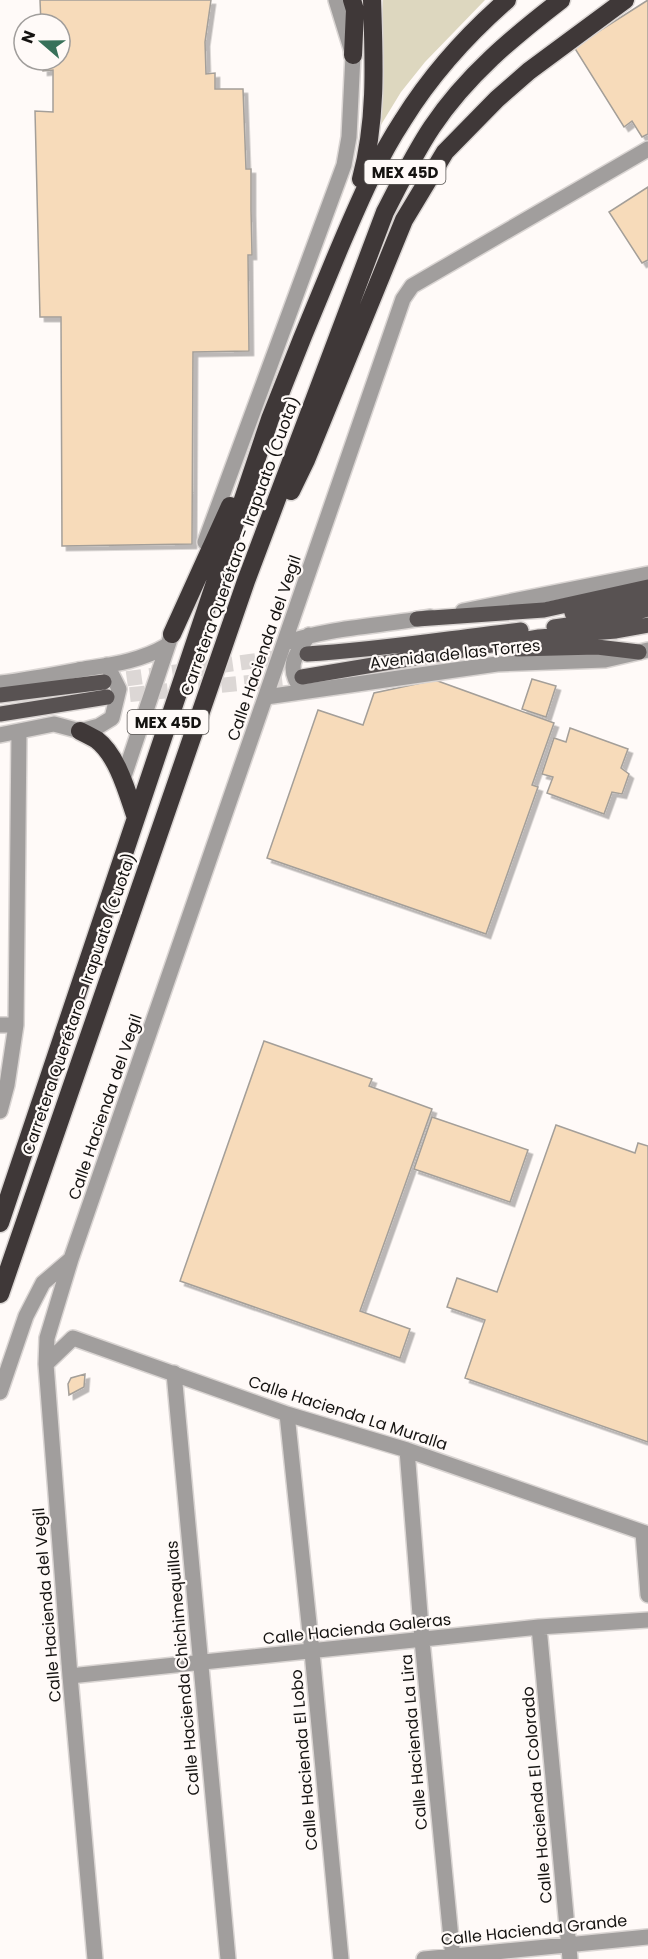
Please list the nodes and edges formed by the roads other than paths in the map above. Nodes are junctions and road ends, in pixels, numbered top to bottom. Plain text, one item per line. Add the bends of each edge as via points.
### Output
1 (336, 0) edge
2 (352, 0) edge
3 (372, 0) edge
4 (507, 0) edge
5 (561, 0) edge
6 (624, 0) edge
7 (353, 55) junction
8 (648, 149) edge
9 (350, 225) junction
10 (270, 419) junction
11 (648, 574) edge
12 (246, 581) junction
13 (648, 587) edge
14 (648, 596) edge
15 (648, 609) edge
16 (417, 620) junction
17 (648, 626) edge
18 (538, 633) junction
19 (309, 634) junction
20 (169, 640) junction
21 (427, 641) junction
22 (285, 643) junction
23 (460, 650) junction
24 (644, 651) edge
25 (307, 654) tunnel mouth
26 (107, 665) junction
27 (0, 683) edge
28 (302, 684) junction
29 (0, 695) edge
30 (266, 697) junction
31 (0, 714) edge
32 (80, 730) junction
33 (19, 732) junction
34 (0, 735) edge
35 (123, 779) junction
36 (136, 818) junction
37 (0, 1025) edge
38 (16, 1025) junction
39 (0, 1111) edge
40 (0, 1223) edge
41 (71, 1259) junction
42 (0, 1294) edge
43 (46, 1364) junction
44 (174, 1373) junction
45 (0, 1392) edge
46 (287, 1414) junction
47 (407, 1450) junction
48 (646, 1534) edge
49 (648, 1595) edge
50 (648, 1620) edge
51 (539, 1627) junction
52 (422, 1640) junction
53 (312, 1652) junction
54 (200, 1663) junction
55 (70, 1676) junction
56 (648, 1937) edge
57 (570, 1952) edge
58 (452, 1958) edge
59 (95, 1959) edge
60 (228, 1959) edge
61 (340, 1959) edge
62 (424, 1959) edge

1 - 7 street
2 - 7 highway
3 - 9 highway via 372,124
4 - 9 highway, Carretera Querétaro - Irapuato (Cuota) / MEX 45D via 443,64 403,118 374,168
5 - 12 highway, Carretera Querétaro - Irapuato (Cuota) / MEX 45D via 475,74 433,125 407,169 385,212
6 - 12 highway via 529,71 445,152 404,220 306,460
7 - 20 street via 344,165
8 - 22 street, Calle Hacienda del Vegil via 412,286 403,299
9 - 10 highway, Carretera Querétaro - Irapuato (Cuota) / MEX 45D
10 - 20 highway
10 - 36 highway, Carretera Querétaro - Irapuato (Cuota) / MEX 45D
11 - 16 street
12 - 42 highway, Carretera Querétaro - Irapuato (Cuota) / MEX 45D
13 - 16 main road via 544,610
14 - 21 main road via 628,605 464,629
15 - 18 main road
16 - 19 street
17 - 18 main road via 616,632
18 - 21 main road, Avenida de las Torres
18 - 23 main road, Avenida de las Torres
19 - 22 street
19 - 28 street via 294,659 292,674
20 - 26 street via 153,654
20 - 35 street
21 - 25 main road, Avenida de las Torres
22 - 30 street, Calle Hacienda del Vegil
23 - 24 main road via 597,647
23 - 28 main road, Avenida de las Torres
24 - 28 street, Avenida de las Torres via 605,660 497,664
26 - 27 street
26 - 32 street via 119,689 111,718 99,726
28 - 30 street, Avenida de las Torres
29 - 31 main road via 105,689
30 - 41 street, Calle Hacienda del Vegil
32 - 33 street via 59,724
32 - 35 highway via 99,741
33 - 34 street
33 - 38 street
35 - 36 highway
36 - 40 highway, Carretera Querétaro - Irapuato (Cuota) / MEX 45D
37 - 38 street
38 - 39 street
41 - 43 street, Calle Hacienda del Vegil via 47,1338
41 - 45 street via 44,1283 26,1316
43 - 44 street, Calle Hacienda La Muralla via 73,1338
43 - 55 street, Calle Hacienda del Vegil
44 - 46 street, Calle Hacienda La Muralla
44 - 54 street, Calle Hacienda Chichimequillas
46 - 47 street, Calle Hacienda La Muralla
46 - 53 street, Calle Hacienda El Lobo
47 - 48 street, Calle Hacienda La Muralla
47 - 52 street, Calle Hacienda La Lira
48 - 49 street
50 - 51 street, Calle Hacienda Galeras
51 - 52 street, Calle Hacienda Galeras
51 - 57 street, Calle Hacienda El Colorado
52 - 53 street, Calle Hacienda Galeras
52 - 58 street, Calle Hacienda La Lira
53 - 54 street, Calle Hacienda Galeras
53 - 61 street, Calle Hacienda El Lobo
54 - 55 street, Calle Hacienda Galeras
54 - 60 street, Calle Hacienda Chichimequillas
55 - 59 street, Calle Hacienda del Vegil
56 - 57 street, Calle Hacienda Grande
57 - 58 street, Calle Hacienda Grande
58 - 62 street, Calle Hacienda Grande

